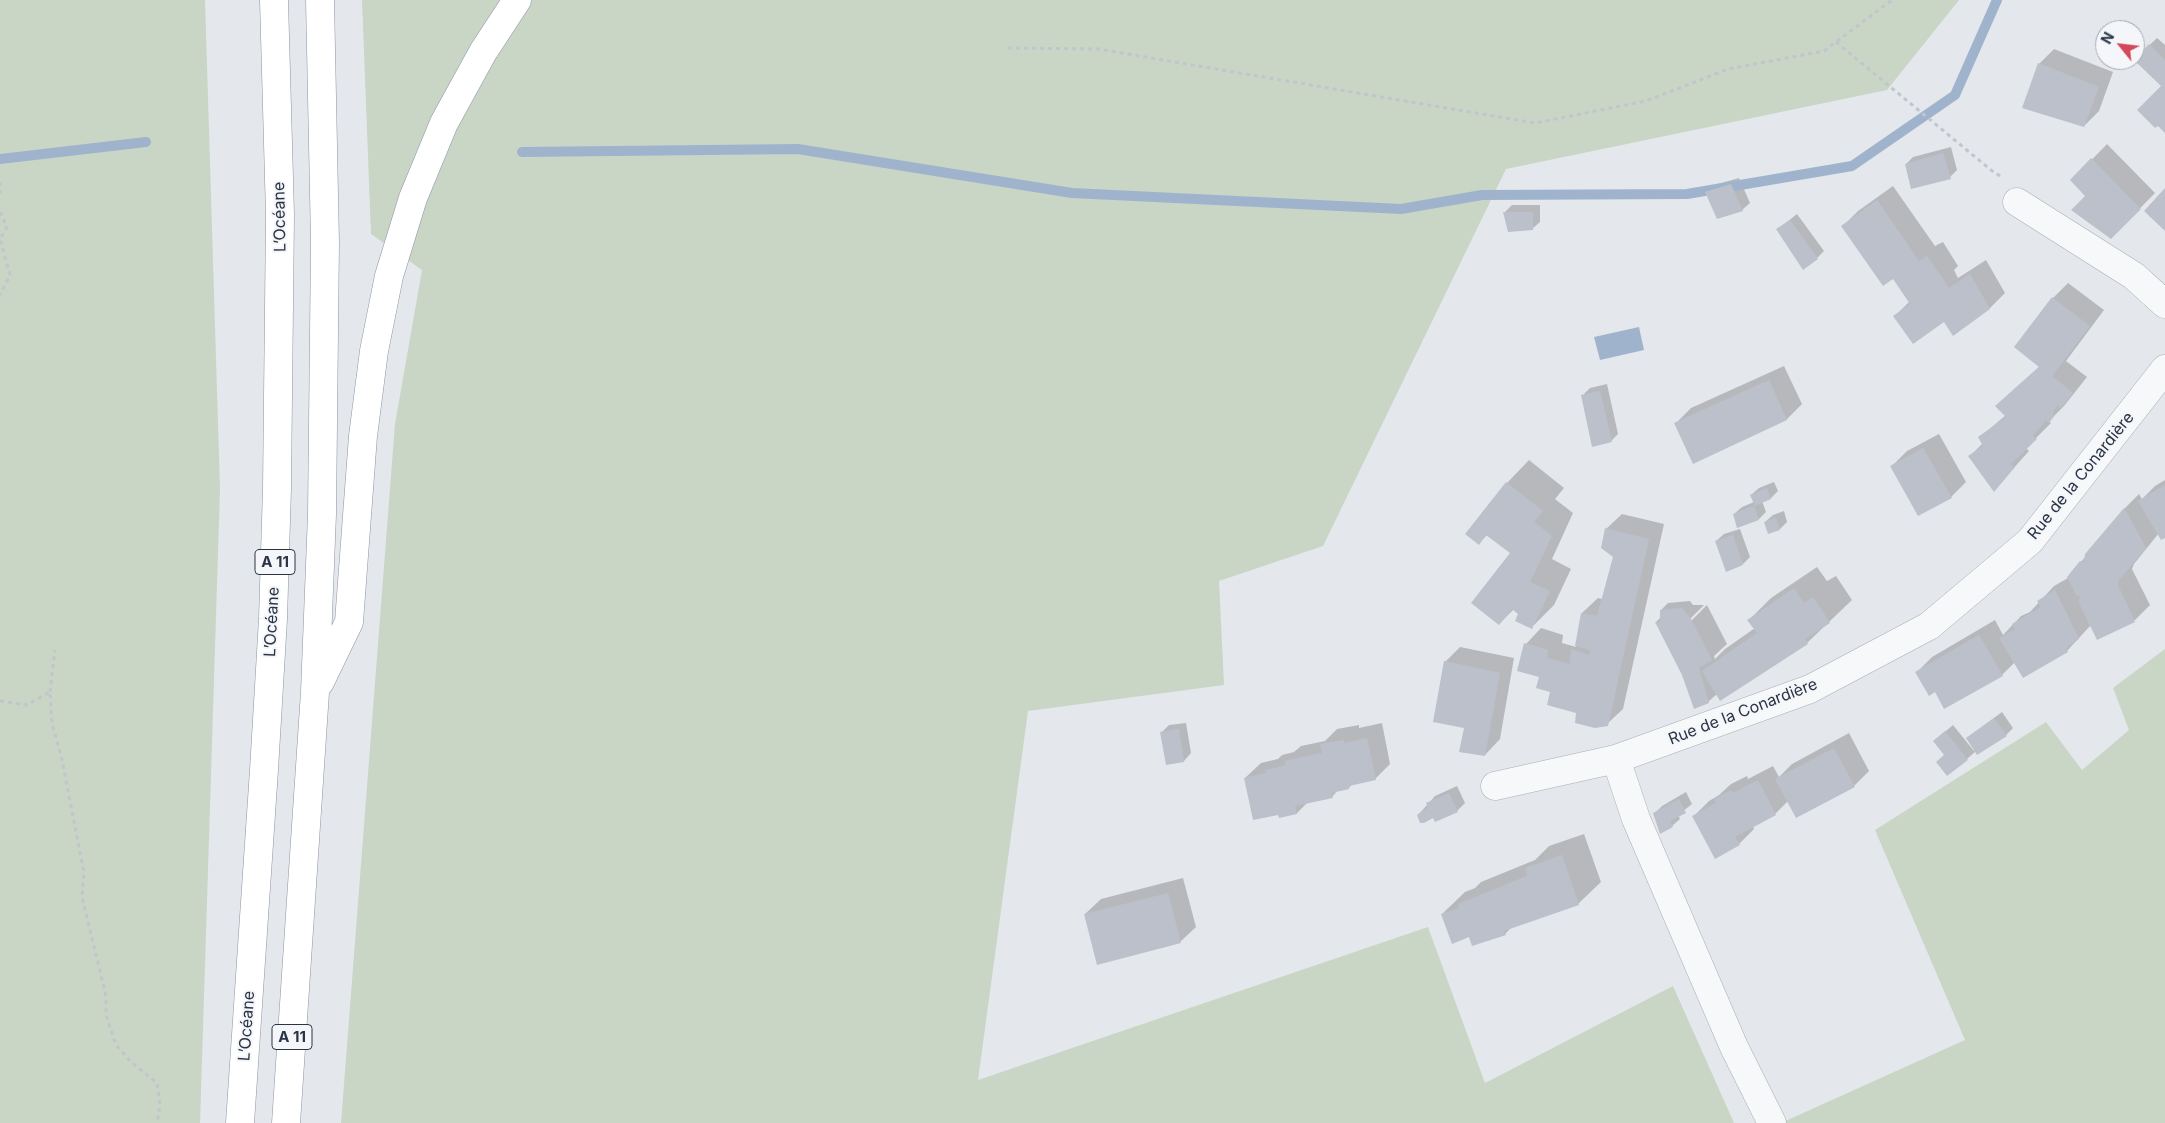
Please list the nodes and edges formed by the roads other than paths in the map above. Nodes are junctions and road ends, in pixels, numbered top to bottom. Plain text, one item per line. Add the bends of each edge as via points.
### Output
1 (274, 0) edge
2 (320, 0) edge
3 (518, 0) edge
4 (2017, 202) road end
5 (2165, 304) edge
6 (2165, 369) edge
7 (315, 692) junction
8 (1616, 760) junction
9 (1495, 786) dead end
10 (240, 1123) edge
11 (286, 1123) edge
12 (1772, 1123) edge

1 - 10 highway, L’Océane / A 11 via 280,215 278,488 265,761
2 - 7 highway, A 11 via 325,366
3 - 7 highway via 483,52 444,123 413,198 389,276 374,351 363,436 348,622
4 - 5 street via 2134,276
6 - 8 street, Rue de la Conardière via 2030,540 1929,626 1810,689
7 - 11 highway, A 11
8 - 9 street, Rue de la Conardière
8 - 12 street via 1636,819 1734,1047

